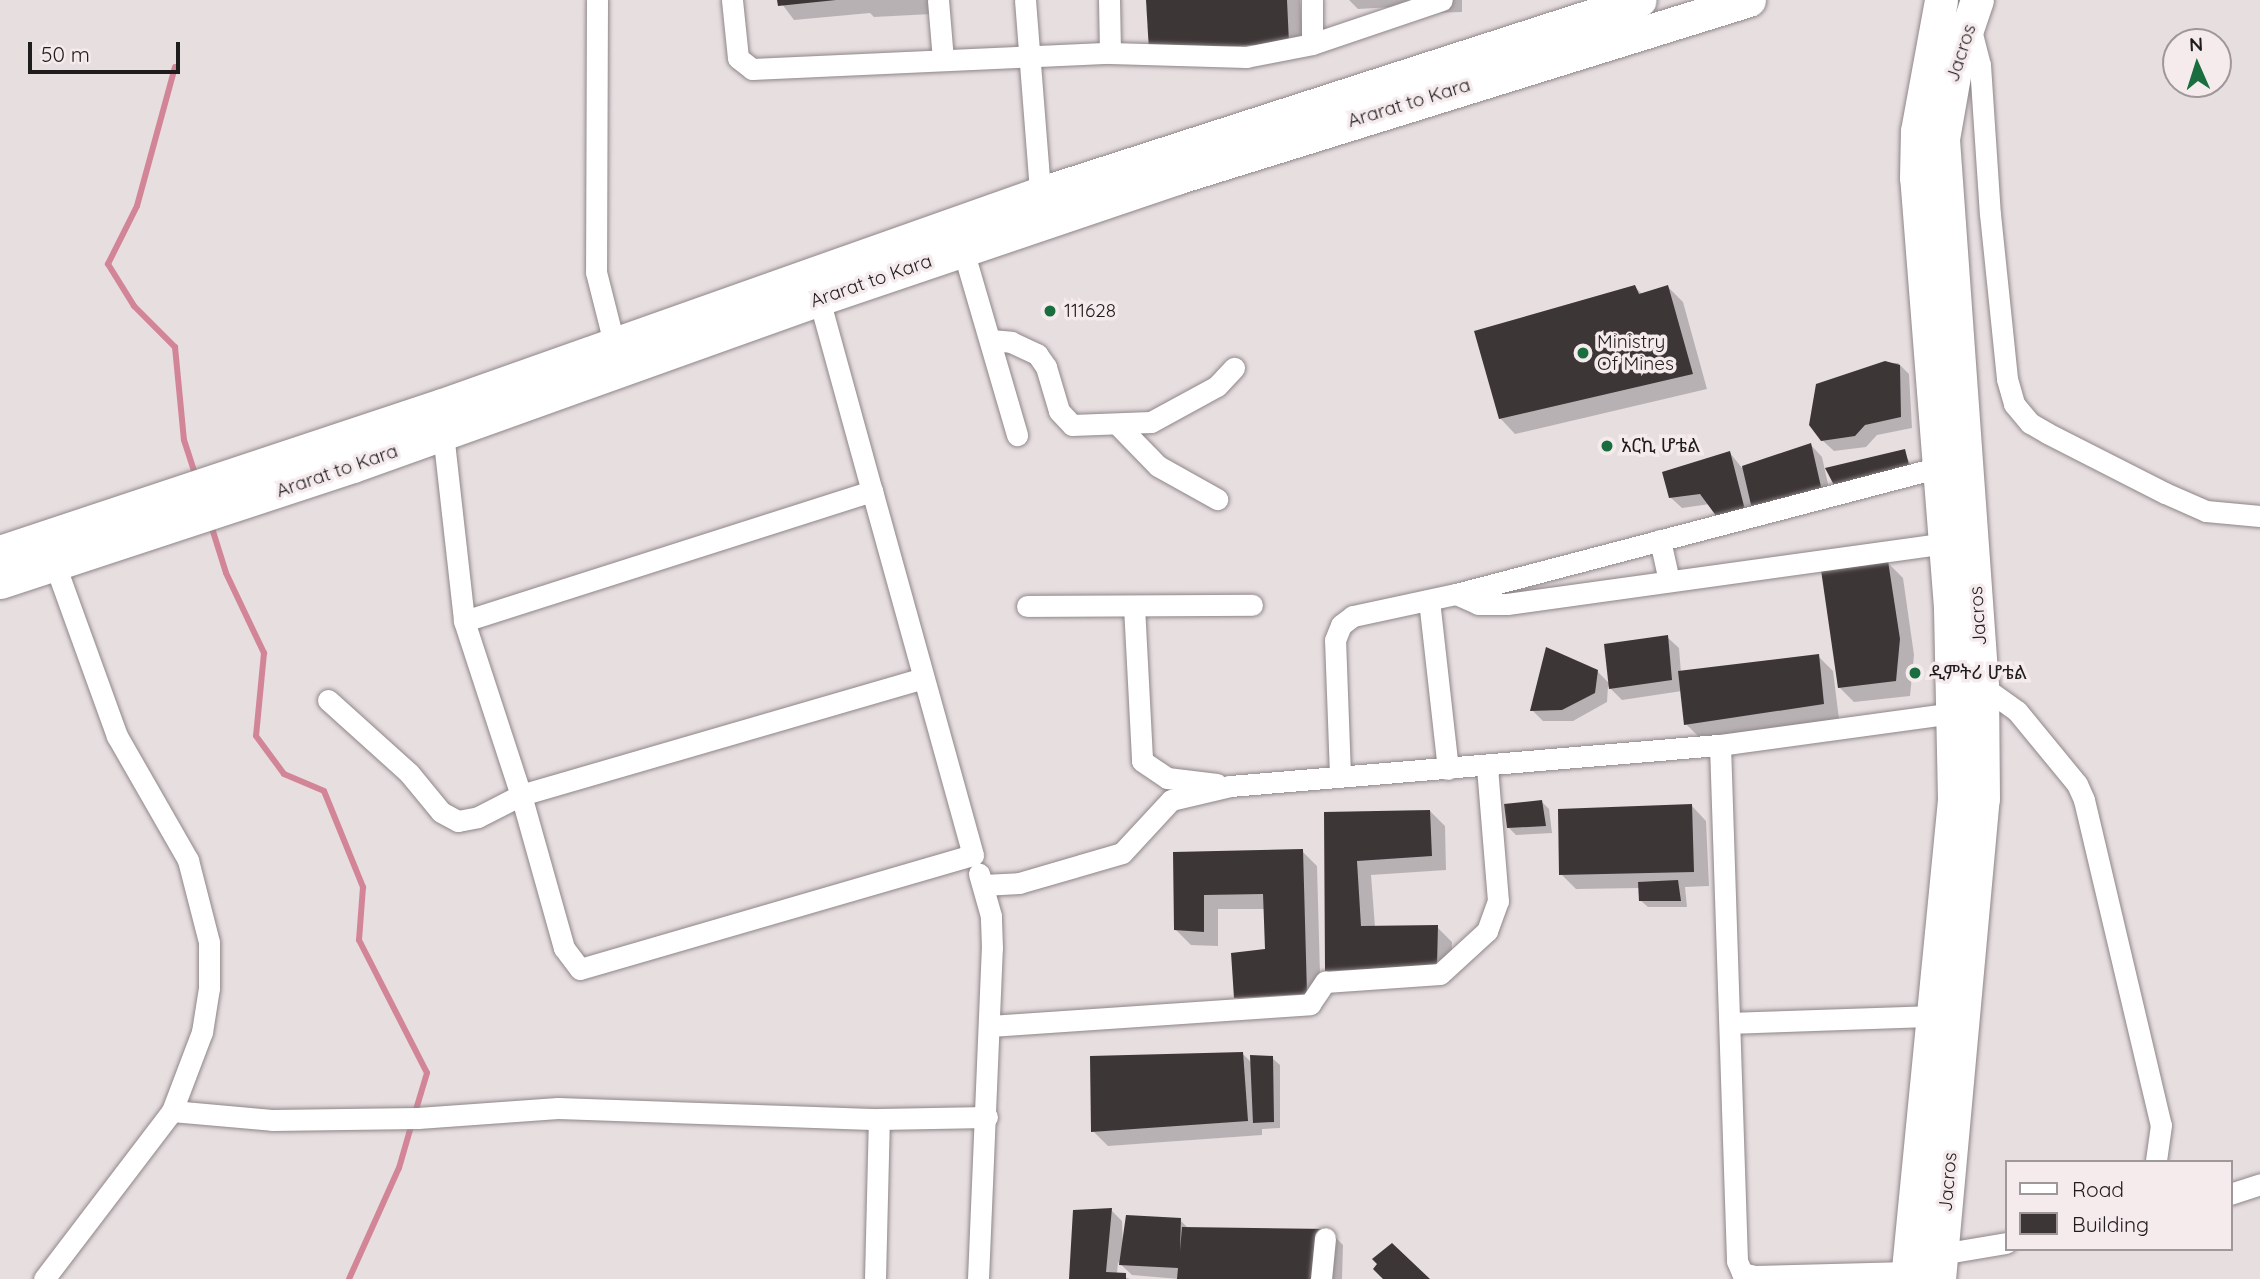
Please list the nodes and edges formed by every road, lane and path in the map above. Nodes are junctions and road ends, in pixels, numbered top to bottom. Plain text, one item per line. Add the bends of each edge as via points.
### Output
1 (597, 0) edge
2 (732, 0) edge
3 (938, 0) edge
4 (1025, 0) edge
5 (1109, 0) edge
6 (1312, 0) edge
7 (1442, 0) edge
8 (1640, 0) edge
9 (1749, 0) edge
10 (1941, 0) edge
11 (1974, 13) edge
12 (1312, 44) junction
13 (1110, 54) junction
14 (1028, 57) junction
15 (943, 59) junction
16 (1043, 208) junction
17 (963, 250) junction
18 (819, 299) junction
19 (990, 340) junction
20 (614, 343) junction
21 (1234, 369) dead end
22 (442, 420) junction
23 (1118, 425) junction
24 (1017, 435) dead end
25 (1937, 468) junction
26 (235, 490) junction
27 (872, 491) junction
28 (1217, 499) dead end
29 (2260, 516) edge
30 (1660, 541) junction
31 (1946, 544) junction
32 (0, 552) edge
33 (55, 565) junction
34 (1669, 581) junction
35 (0, 582) edge
36 (1456, 594) junction
37 (1429, 600) junction
38 (1252, 605) dead end
39 (1027, 606) dead end
40 (1134, 606) junction
41 (464, 621) junction
42 (923, 678) junction
43 (1982, 686) junction
44 (328, 700) dead end
45 (1955, 713) junction
46 (1720, 745) junction
47 (1487, 766) junction
48 (1448, 769) junction
49 (1340, 775) junction
50 (1230, 786) junction
51 (521, 795) junction
52 (1968, 799) junction
53 (973, 855) junction
54 (983, 885) junction
55 (1932, 1016) junction
56 (1731, 1023) junction
57 (990, 1026) junction
58 (172, 1111) junction
59 (987, 1117) junction
60 (879, 1119) junction
61 (2156, 1160) edge
62 (2260, 1184) edge
63 (2232, 1193) edge
64 (1325, 1238) dead end
65 (2004, 1244) edge
66 (1924, 1271) edge
67 (44, 1279) edge
68 (874, 1279) edge
69 (978, 1279) edge
70 (1321, 1279) edge

1 - 20 street via 596,272
2 - 15 street via 738,58 752,69
3 - 15 street
4 - 14 street
5 - 13 street
6 - 12 street
7 - 12 street
8 - 16 main road, Ararat to Kara
9 - 16 main road, Ararat to Kara via 1332,127
10 - 25 main road, Jacros via 1917,131 1916,178
11 - 29 street via 1991,228 2007,379 2014,404 2030,423 2165,493 2206,511
11 - 43 main road, Jacros via 1947,100 1944,195
12 - 13 street via 1246,57
13 - 14 street
14 - 15 street
14 - 16 street
16 - 17 main road, Ararat to Kara
16 - 20 main road, Ararat to Kara
17 - 18 main road, Ararat to Kara
17 - 19 street
18 - 22 main road, Ararat to Kara
18 - 27 street
19 - 23 street via 1011,342 1037,354 1059,411 1072,425
19 - 24 street
20 - 22 main road, Ararat to Kara
21 - 23 street via 1217,386 1151,422
22 - 26 main road, Ararat to Kara
22 - 41 street
23 - 28 street via 1158,466
25 - 30 street
25 - 31 main road, Jacros
26 - 32 main road, Ararat to Kara via 153,499
26 - 33 main road, Ararat to Kara via 191,521
27 - 41 street
27 - 42 street
30 - 34 street
30 - 36 street
31 - 34 street
31 - 45 main road, Jacros
33 - 35 main road, Ararat to Kara
33 - 58 street via 117,736 188,860 199,888 209,942 209,988 202,1032
34 - 36 street via 1507,604 1478,604
36 - 37 street
37 - 48 street
37 - 49 street via 1353,616 1341,625 1335,640
38 - 40 street
39 - 40 street
40 - 50 street via 1142,761 1167,778
41 - 51 street
42 - 51 street
42 - 53 street
43 - 52 main road, Jacros
43 - 61 street via 2017,711 2077,784 2084,800 2161,1125
44 - 51 street via 409,773 441,812 458,821 478,817
45 - 46 street
45 - 52 main road, Jacros
46 - 47 street
46 - 56 street
47 - 48 street
47 - 57 street via 1498,901 1487,931 1440,974 1325,982 1310,1004
48 - 49 street
49 - 50 street
50 - 54 street via 1171,800 1122,852 1018,883
51 - 53 street via 564,948 580,969
52 - 55 main road, Jacros
52 - 66 main road, Jacros
53 - 54 street
54 - 57 street via 991,916
55 - 56 street
55 - 66 main road, Jacros
56 - 66 street via 1737,1261 1742,1273
57 - 59 street
58 - 60 street via 272,1120 418,1118 558,1108
58 - 67 street
59 - 60 street
59 - 69 street
60 - 68 street
62 - 63 street
64 - 70 street
65 - 66 street

